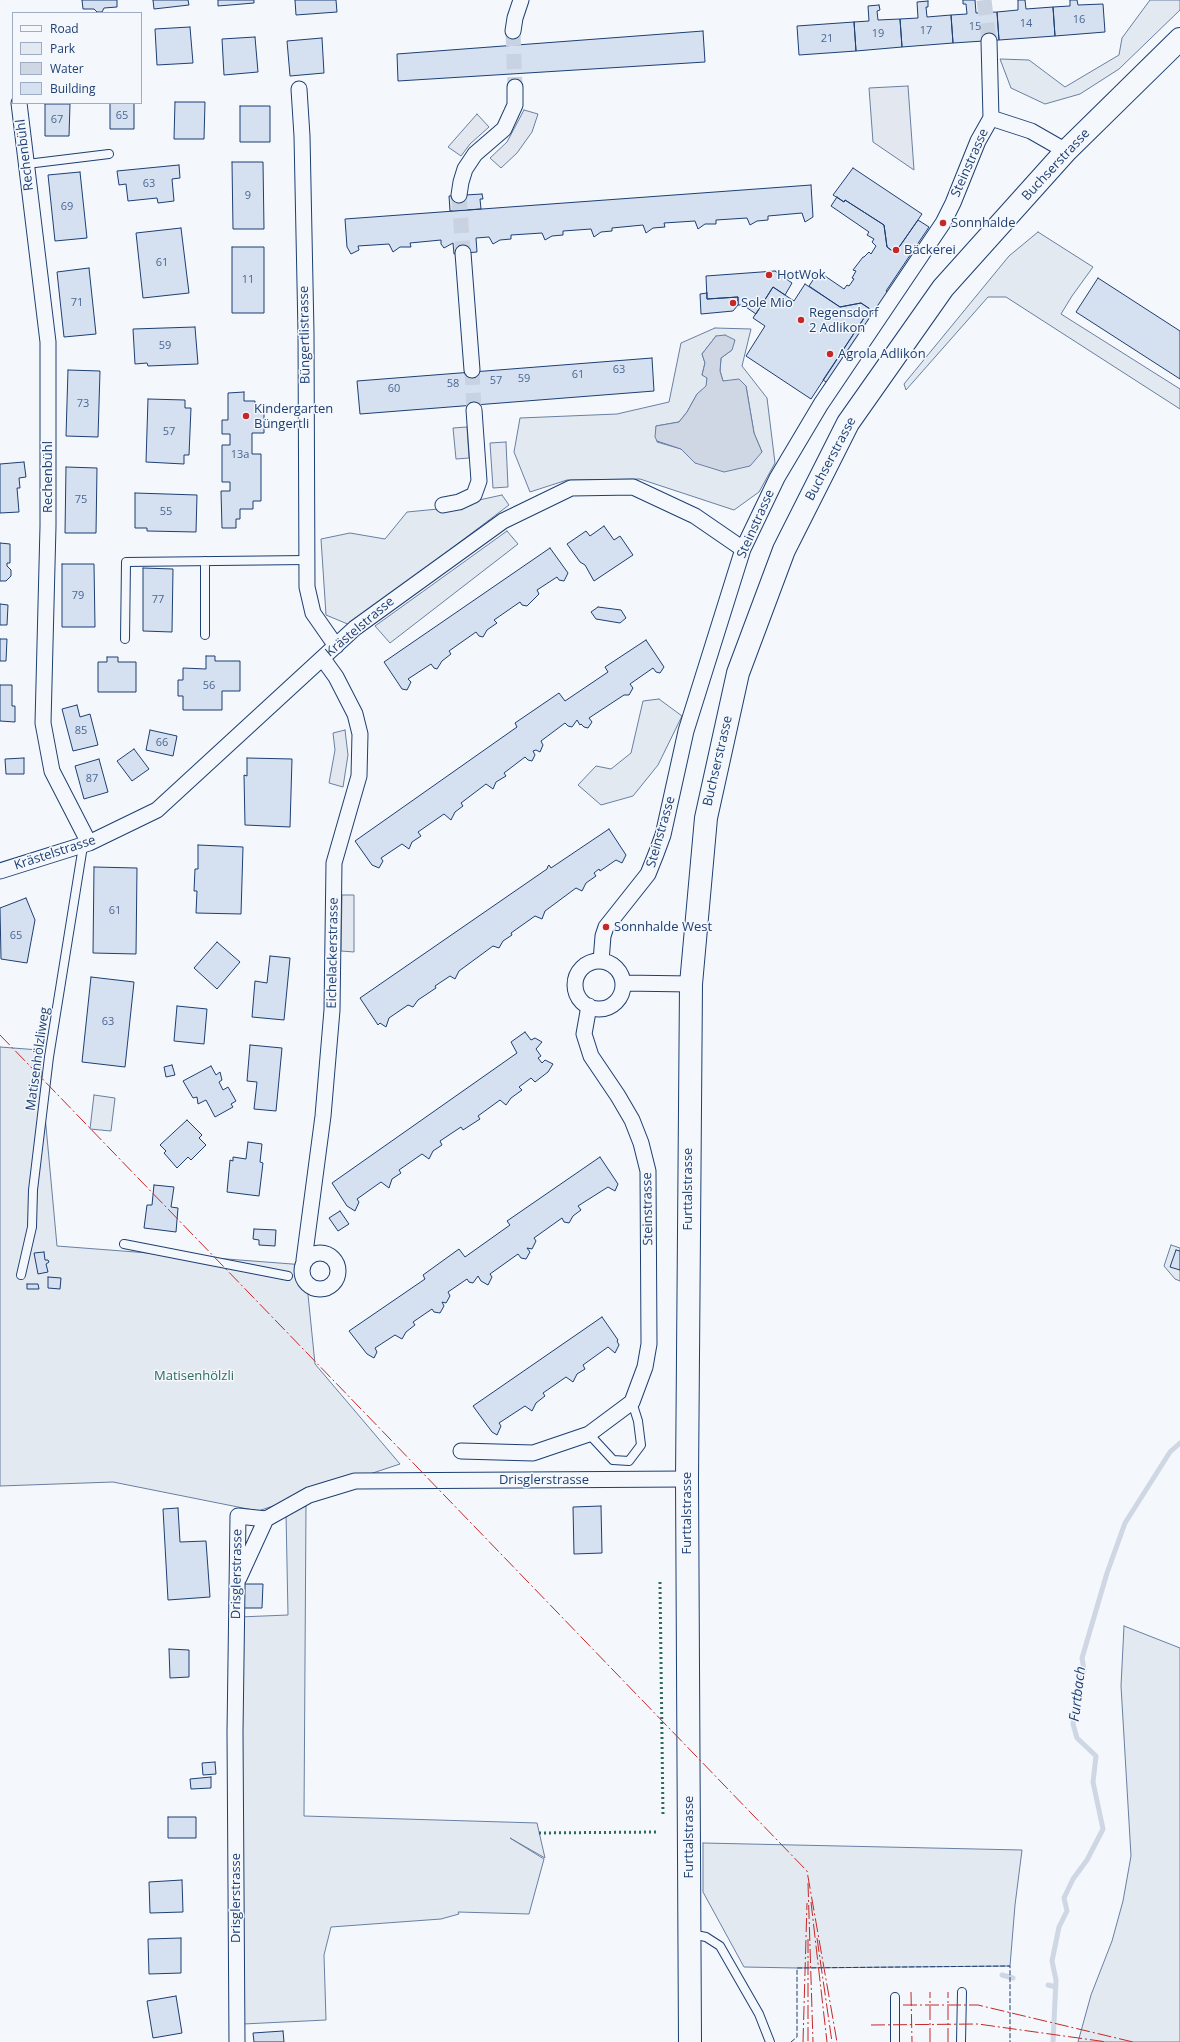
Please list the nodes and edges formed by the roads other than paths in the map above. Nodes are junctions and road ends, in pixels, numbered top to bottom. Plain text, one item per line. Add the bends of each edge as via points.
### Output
1 (521, 0) edge
2 (513, 31) tunnel mouth
3 (1180, 39) edge
4 (989, 41) tunnel mouth
5 (515, 88) tunnel mouth
6 (299, 89) dead end
7 (19, 104) edge
8 (991, 118) junction
9 (1066, 152) junction
10 (109, 154) dead end
11 (27, 164) junction
12 (459, 196) tunnel mouth
13 (463, 253) tunnel mouth
14 (472, 370) tunnel mouth
15 (474, 410) tunnel mouth
16 (443, 505) dead end
17 (743, 549) junction
18 (307, 560) junction
19 (205, 561) junction
20 (205, 635) dead end
21 (125, 638) dead end
22 (336, 646) junction
23 (322, 658) junction
24 (86, 844) junction
25 (0, 871) edge
26 (600, 961) junction
27 (623, 983) junction
28 (691, 984) junction
29 (589, 1006) junction
30 (124, 1244) dead end
31 (304, 1260) dead end
32 (21, 1275) dead end
33 (288, 1276) dead end
34 (632, 1402) junction
35 (590, 1434) junction
36 (461, 1451) dead end
37 (687, 1479) junction
38 (266, 1519) junction
39 (237, 1583) junction
40 (690, 1934) junction
41 (962, 1992) dead end
42 (895, 1997) dead end
43 (236, 2042) edge
44 (690, 2042) edge
45 (770, 2042) edge
46 (895, 2042) edge
47 (961, 2042) edge

1 - 2 street
3 - 9 main road, Buchserstrasse
4 - 8 street
5 - 12 street via 515,104 504,129 475,154 465,169
6 - 18 street, Büngertlistrasse via 306,332
7 - 11 street, Rechenbühl
8 - 9 street via 1031,131
8 - 17 street, Steinstrasse via 978,141 943,223 821,404 777,478
9 - 28 main road, Buchserstrasse via 939,295 848,423 784,550 738,673 706,818
10 - 11 lane
11 - 24 street, Rechenbühl via 48,342 48,526 43,723 52,771
13 - 14 street
15 - 16 street via 479,481 474,495 459,502
17 - 22 street, Krästelstrasse via 695,516 633,487 571,488 503,522 388,603
17 - 26 street, Steinstrasse via 686,731 663,835 648,874 606,927
18 - 19 lane
18 - 22 street, Büngertlistrasse via 307,587 312,613
19 - 20 lane
19 - 21 lane via 126,562
22 - 23 street, Krästelstrasse
23 - 24 street, Krästelstrasse via 157,810
23 - 31 street, Eichelackerstrasse via 336,677 355,714 360,734 359,776 334,864 332,1010 323,1116
24 - 25 street, Krästelstrasse
24 - 32 lane, Matisenhölzliweg via 49,1057 33,1190 32,1227
26 - 27 street via 616,968
26 - 29 street via 585,965 576,979 578,995
27 - 28 street
27 - 29 street via 619,998 610,1006
28 - 37 main road, Furttalstrasse
29 - 34 street, Steinstrasse via 584,1034 591,1056 632,1120 648,1171 650,1344 646,1367
30 - 33 lane
34 - 35 street
34 - 35 lane via 638,1420 641,1445 629,1461 613,1460
35 - 36 street via 534,1453
37 - 38 street, Drisglerstrasse via 355,1481 309,1495
37 - 40 main road, Furttalstrasse
38 - 39 street
38 - 39 street, Drisglerstrasse via 238,1516
39 - 43 street, Drisglerstrasse
40 - 44 main road, Furttalstrasse
40 - 45 lane via 706,1937 720,1946 759,2014
41 - 47 lane
42 - 46 lane

